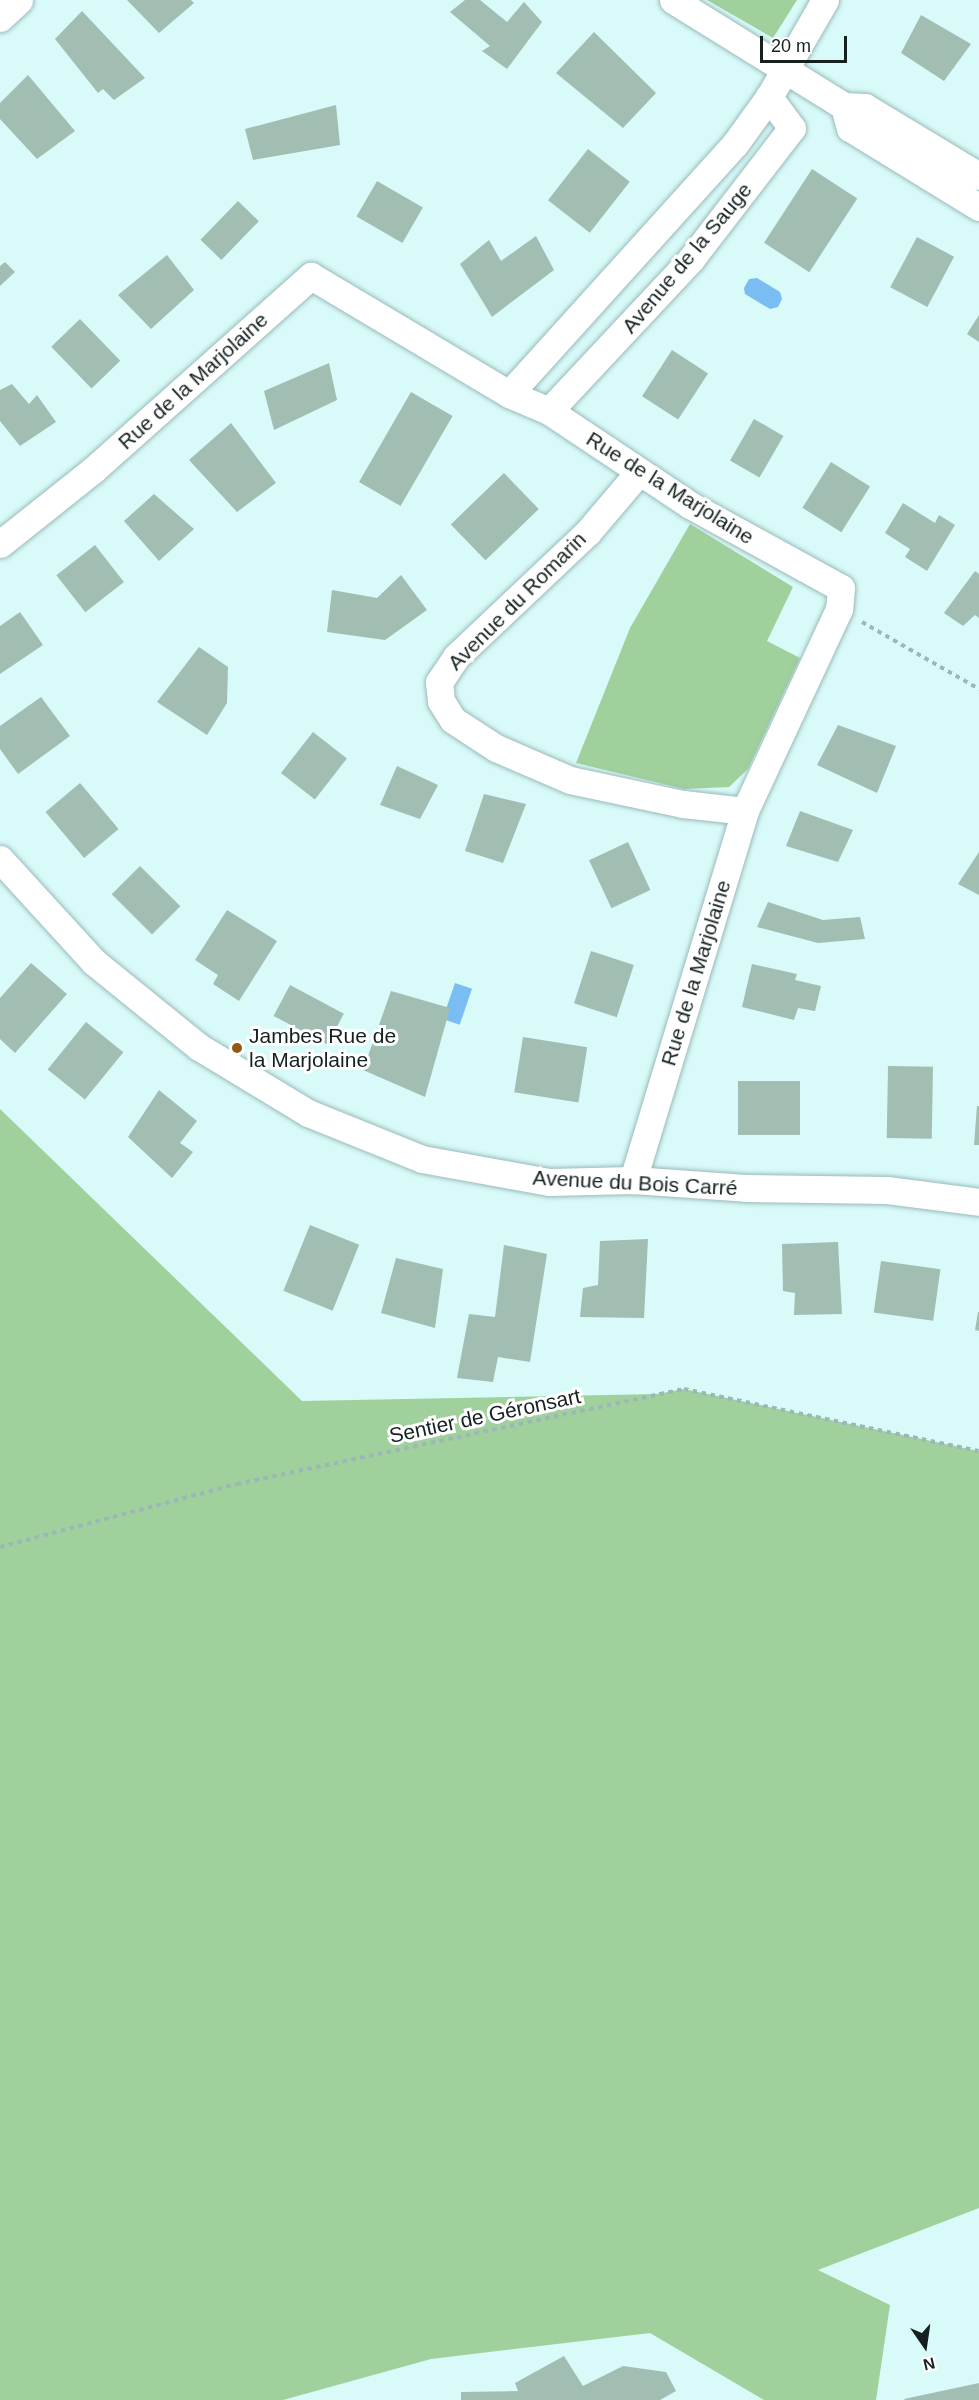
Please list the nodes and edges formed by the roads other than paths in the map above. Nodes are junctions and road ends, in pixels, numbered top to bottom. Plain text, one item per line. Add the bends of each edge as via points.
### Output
1 (19, 0) edge
2 (674, 0) edge
3 (825, 0) edge
4 (0, 18) edge
5 (784, 71) junction
6 (768, 97) junction
7 (844, 106) junction
8 (979, 176) edge
9 (979, 207) edge
10 (509, 394) junction
11 (549, 411) junction
12 (638, 473) junction
13 (0, 544) edge
14 (745, 811) junction
15 (0, 859) edge
16 (633, 1180) junction
17 (979, 1202) edge

1 - 4 street
2 - 5 street
3 - 5 street, Avenue de la Sauge
5 - 6 street, Avenue de la Sauge
5 - 7 street
6 - 10 street, Avenue de la Sauge via 735,144
6 - 11 street, Avenue de la Sauge via 792,128 691,259
7 - 8 street via 865,106
7 - 9 street via 850,128
10 - 11 street, Rue de la Marjolaine
10 - 13 street, Rue de la Marjolaine via 311,276 93,470
11 - 12 street, Rue de la Marjolaine
12 - 14 street, Rue de la Marjolaine via 841,588 839,609
12 - 14 street, Avenue du Romarin via 588,532 456,657 439,682 441,701 453,720 496,748 570,780 683,804
14 - 16 street, Rue de la Marjolaine
15 - 16 street, Avenue du Bois Carré via 94,962 199,1047 308,1113 422,1160 549,1182
16 - 17 street, Avenue du Bois Carré via 746,1188 887,1191

